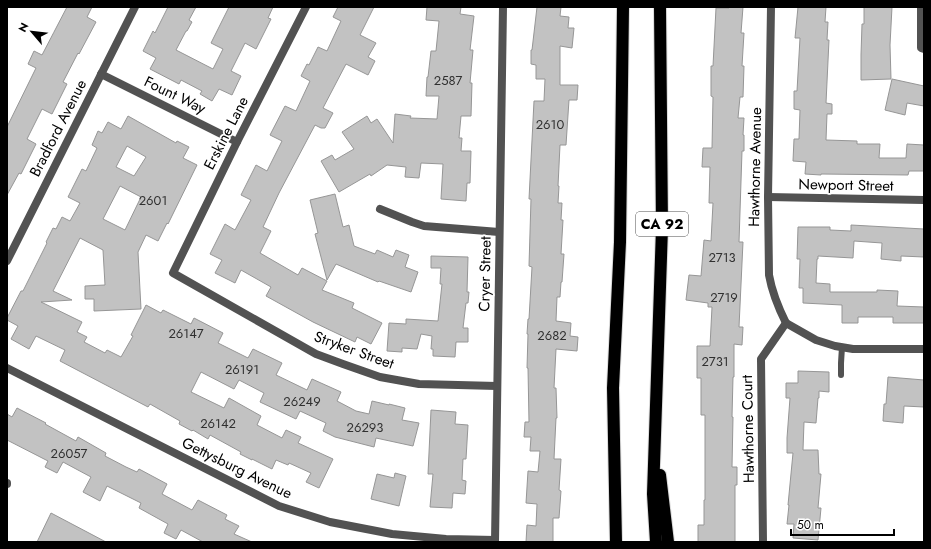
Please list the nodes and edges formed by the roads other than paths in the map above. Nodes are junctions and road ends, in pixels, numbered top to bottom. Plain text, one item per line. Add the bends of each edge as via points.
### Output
1 (135, 7) edge
2 (306, 7) edge
3 (503, 7) edge
4 (623, 7) edge
5 (660, 7) edge
6 (771, 7) edge
7 (921, 7) edge
8 (922, 48) edge
9 (101, 74) junction
10 (237, 142) junction
11 (768, 197) junction
12 (924, 200) edge
13 (380, 210) dead end
14 (499, 232) junction
15 (7, 262) edge
16 (173, 273) joint
17 (786, 323) junction
18 (842, 347) junction
19 (924, 349) edge
20 (7, 368) edge
21 (841, 375) dead end
22 (497, 386) junction
23 (655, 440) junction
24 (614, 539) edge
25 (495, 541) edge
26 (656, 542) edge
27 (668, 542) edge
28 (763, 542) edge

1 - 9 street, Bradford Avenue
2 - 10 street, Erskine Lane
3 - 14 street, Cryer Street
4 - 24 highway, CA 92 via 620,242 613,388
5 - 23 highway, CA 92 via 662,228
6 - 11 street, Hawthorne Avenue
7 - 8 street
9 - 10 street, Fount Way
9 - 15 street, Bradford Avenue
10 - 16 street, Erskine Lane
11 - 12 street, Newport Street
11 - 17 street, Hawthorne Avenue via 769,275 775,300
13 - 14 street via 424,226
14 - 22 street, Cryer Street
16 - 22 street, Stryker Street via 316,354 351,367 380,377 419,384
17 - 18 street via 816,340
17 - 28 street, Hawthorne Court via 761,359
18 - 19 street
18 - 21 lane
20 - 25 street, Gettysburg Avenue via 279,506 330,522 392,534
22 - 25 street, Cryer Street
23 - 26 highway, CA 92 via 653,494
23 - 27 highway

